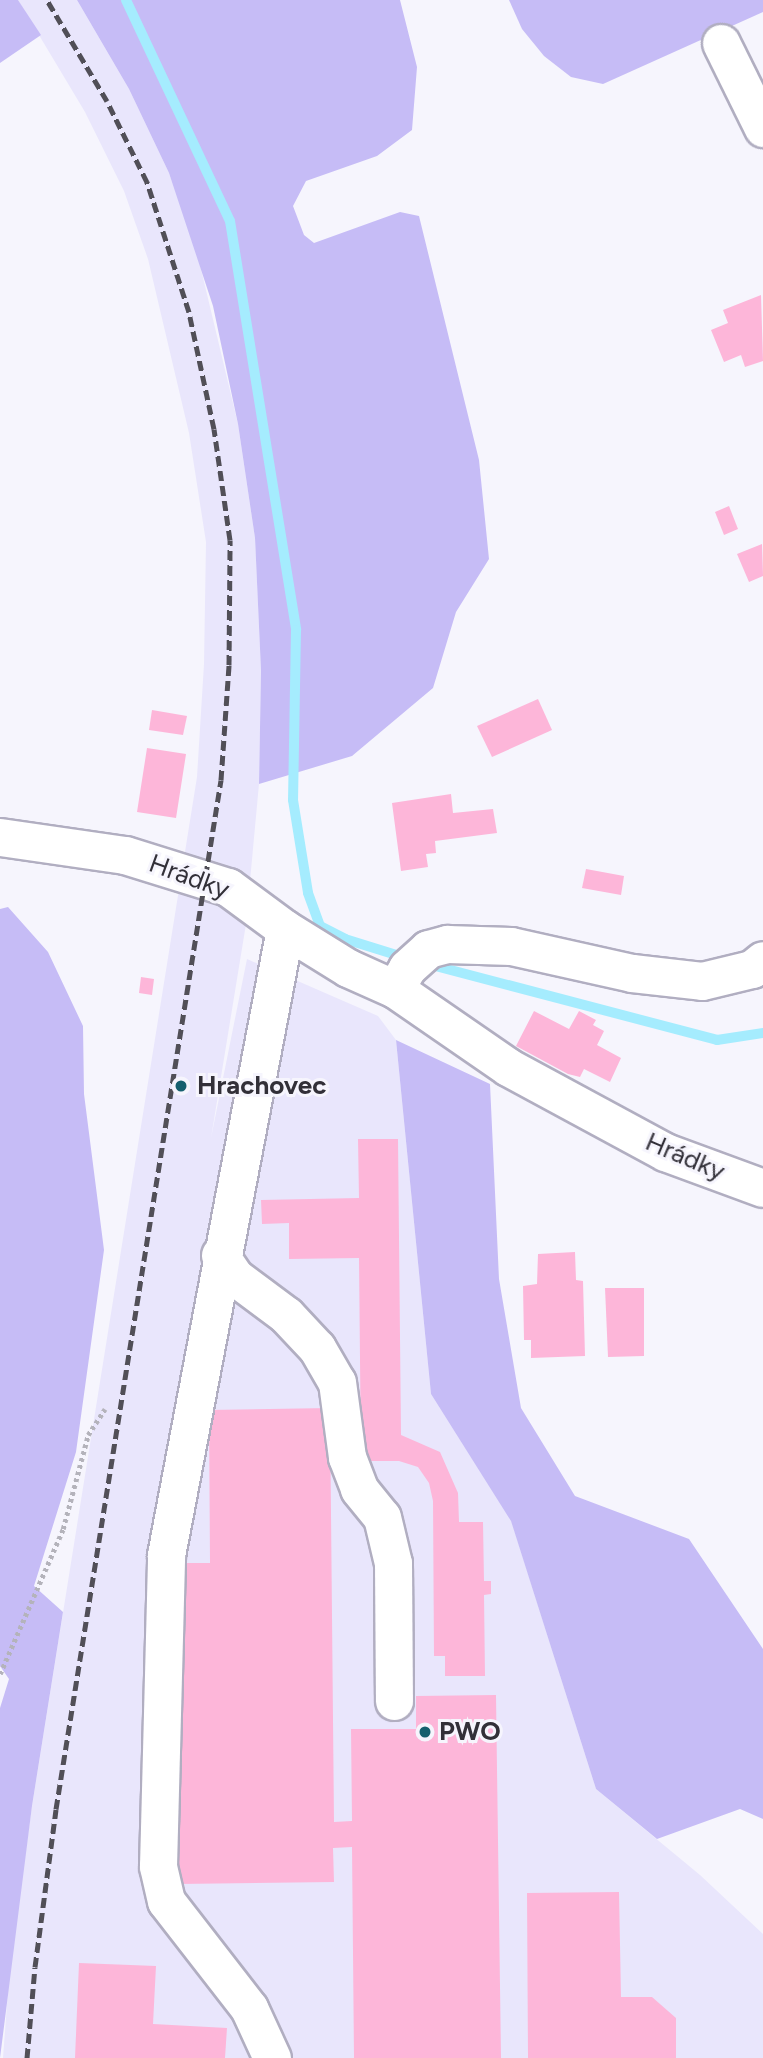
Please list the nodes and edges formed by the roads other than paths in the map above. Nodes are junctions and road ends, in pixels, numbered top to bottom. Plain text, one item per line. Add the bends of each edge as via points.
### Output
1 (720, 43) dead end
2 (763, 128) edge
3 (0, 837) edge
4 (285, 929) junction
5 (763, 961) edge
6 (410, 969) junction
7 (763, 1188) edge
8 (220, 1255) junction
9 (394, 1700) dead end
10 (272, 2058) edge

1 - 2 street
3 - 4 street, Hrádky via 171,866 228,887
4 - 6 street, Hrádky via 348,968
4 - 8 street
5 - 6 street via 752,969 702,981 632,973 511,946 447,944
6 - 7 street, Hrádky via 508,1067 665,1152
8 - 9 street via 235,1276 286,1315 317,1348 337,1382 348,1457 359,1489 382,1517 393,1563
8 - 10 street via 166,1555 158,1866 166,1901 248,2008

